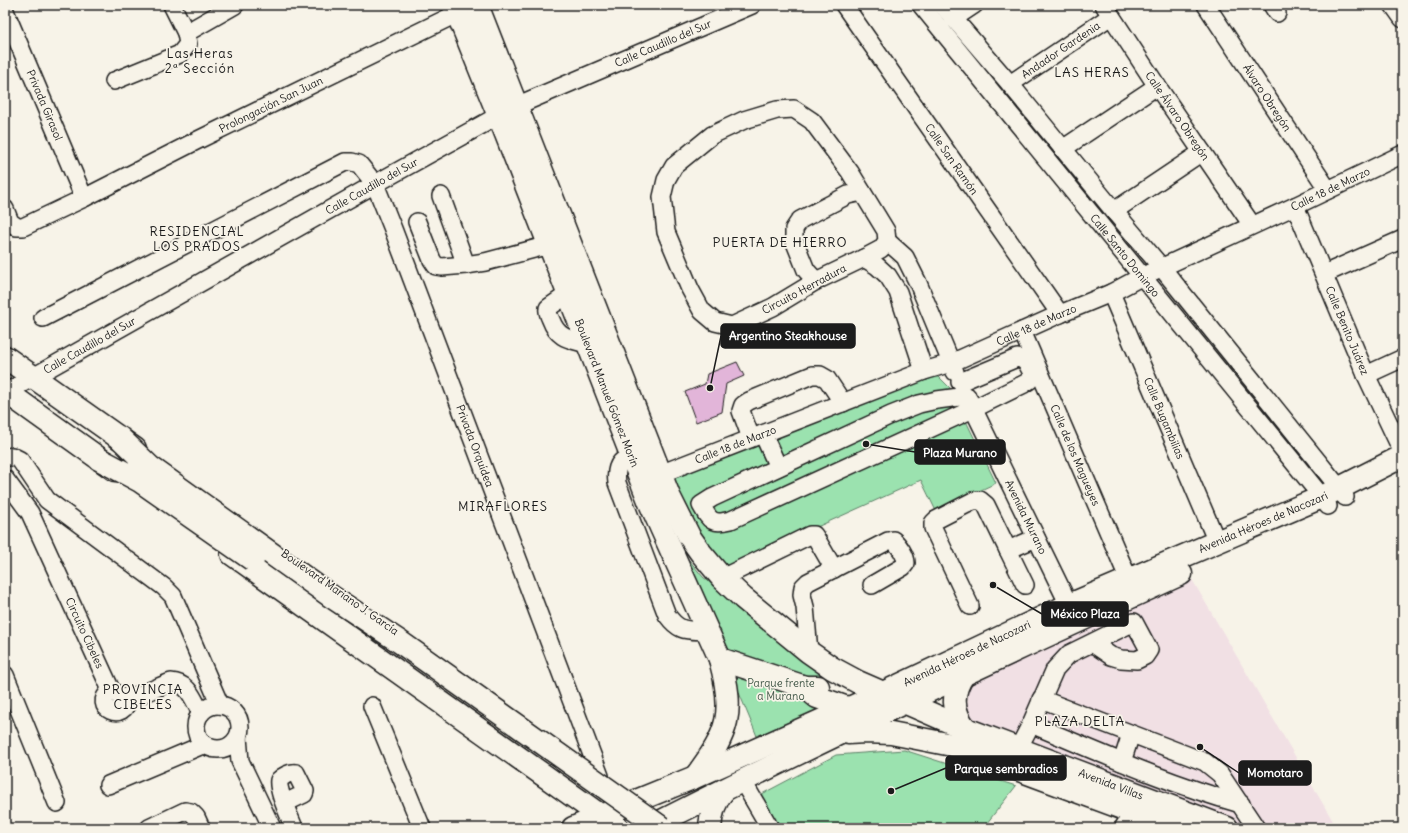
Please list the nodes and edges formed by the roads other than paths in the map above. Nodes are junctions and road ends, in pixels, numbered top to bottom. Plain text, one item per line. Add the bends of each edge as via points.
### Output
1 (172, 5) edge
2 (235, 5) edge
3 (752, 5) edge
4 (844, 5) edge
5 (921, 5) edge
6 (942, 5) edge
7 (974, 5) edge
8 (1206, 5) edge
9 (1393, 5) edge
10 (469, 7) edge
11 (1107, 10) edge
12 (5, 11) edge
13 (953, 19) junction
14 (1403, 19) edge
15 (186, 33) junction
16 (114, 81) dead end
17 (1010, 84) junction
18 (1157, 86) junction
19 (508, 111) junction
20 (1064, 148) junction
21 (1202, 152) junction
22 (1403, 154) edge
23 (375, 184) junction
24 (1328, 190) junction
25 (862, 192) junction
26 (441, 196) dead end
27 (84, 198) junction
28 (1295, 206) junction
29 (5, 209) edge
30 (1114, 211) junction
31 (417, 222) dead end
32 (1252, 225) junction
33 (1403, 239) edge
34 (887, 241) junction
35 (549, 244) junction
36 (864, 258) junction
37 (466, 264) junction
38 (1162, 268) junction
39 (1324, 274) junction
40 (1141, 276) junction
41 (816, 281) junction
42 (1111, 293) junction
43 (1060, 314) junction
44 (43, 318) dead end
45 (1022, 331) junction
46 (5, 357) edge
47 (1403, 358) edge
48 (951, 363) junction
49 (924, 371) junction
50 (1366, 375) junction
51 (33, 377) junction
52 (1261, 390) junction
53 (6, 392) edge
54 (967, 396) junction
55 (937, 400) junction
56 (843, 403) junction
57 (1245, 403) junction
58 (938, 424) junction
59 (757, 436) junction
60 (119, 437) junction
61 (640, 451) junction
62 (1403, 453) edge
63 (1403, 456) edge
64 (5, 458) edge
65 (99, 458) junction
66 (778, 467) junction
67 (1403, 470) edge
68 (660, 474) junction
69 (5, 479) edge
70 (1334, 497) junction
71 (47, 500) junction
72 (701, 505) junction
73 (30, 513) junction
74 (689, 536) junction
75 (1036, 538) junction
76 (1217, 542) junction
77 (1008, 550) junction
78 (834, 569) junction
79 (722, 578) junction
80 (872, 585) dead end
81 (1025, 585) dead end
82 (1126, 590) junction
83 (1069, 605) junction
84 (970, 606) dead end
85 (1134, 622) junction
86 (708, 631) junction
87 (1092, 643) junction
88 (809, 652) junction
89 (720, 659) junction
90 (964, 674) junction
91 (5, 675) edge
92 (484, 693) junction
93 (883, 693) junction
94 (1041, 699) junction
95 (905, 702) junction
96 (220, 705) junction
97 (372, 706) dead end
98 (833, 708) junction
99 (201, 713) junction
100 (874, 717) junction
101 (466, 721) junction
102 (1030, 724) junction
103 (966, 729) junction
104 (1132, 734) junction
105 (238, 737) junction
106 (952, 745) junction
107 (212, 747) junction
108 (1018, 749) junction
109 (240, 761) junction
110 (1122, 762) junction
111 (600, 776) junction
112 (695, 777) junction
113 (108, 785) dead end
114 (733, 785) junction
115 (567, 793) junction
116 (636, 801) junction
117 (57, 803) dead end
118 (285, 803) dead end
119 (1241, 804) junction
120 (1128, 820) edge
121 (609, 822) edge
122 (662, 826) edge
123 (149, 828) edge
124 (201, 828) edge
125 (272, 828) edge
126 (294, 828) edge
127 (422, 828) edge
128 (568, 828) edge
129 (573, 828) edge
130 (639, 828) edge
131 (710, 828) edge
132 (770, 828) edge
133 (1176, 828) edge
134 (1227, 828) edge
135 (1256, 828) edge

1 - 15 street
2 - 15 street
3 - 19 street, Calle Caudillo del Sur
4 - 43 street, Calle San Ramón
5 - 40 street, Calle Santo Domingo
6 - 13 street, Calle Santo Domingo
7 - 13 street
8 - 24 street, Álvaro Obregón
9 - 14 street
10 - 19 main road, Boulevard Manuel Gómez Morín
10 - 27 street, Prolongación San Juan
11 - 17 street, Andador Gardenia
11 - 18 street, Calle Álvaro Obregón
12 - 27 street, Privada Girasol
13 - 17 street, Calle Santo Domingo
15 - 16 street via 188,44 180,54
17 - 20 street, Calle Santo Domingo
18 - 20 street
18 - 21 street, Calle Álvaro Obregón
19 - 23 street, Calle Caudillo del Sur
19 - 35 main road, Boulevard Manuel Gómez Morín
19 - 61 main road, Boulevard Manuel Gómez Morín
20 - 30 street, Calle Santo Domingo
21 - 30 street
21 - 32 street, Calle Álvaro Obregón
22 - 24 street, Calle 18 de Marzo
23 - 44 street, Privada Orquídea via 359,164 345,162
23 - 51 street, Calle Caudillo del Sur
23 - 111 street, Privada Orquídea
24 - 28 street, Calle 18 de Marzo
25 - 34 street, Circuito Herradura via 886,231
25 - 41 street via 848,195 800,220 794,229 794,240 806,270
25 - 41 street, Circuito Herradura via 812,121 794,109 777,110 744,120 712,135 674,166 666,180 662,197 666,232 690,289 702,311 715,322 732,326 773,307
26 - 37 street
27 - 29 street, Prolongación San Juan via 23,227 17,227 10,222
28 - 32 street, Calle 18 de Marzo
28 - 39 street, Calle Benito Juárez
30 - 38 street, Calle Santo Domingo
31 - 37 street via 436,266
32 - 38 street, Calle 18 de Marzo
33 - 39 street
34 - 36 street, Circuito Herradura via 881,249
34 - 48 street, Circuito Herradura via 905,257
35 - 37 street via 485,262
35 - 61 main road, Boulevard Manuel Gómez Morín via 587,344
36 - 41 street, Circuito Herradura
36 - 49 street via 888,276 898,292
38 - 40 street, Calle 18 de Marzo
38 - 52 street, Calle Santo Domingo
39 - 50 street, Calle Benito Juárez
40 - 42 street, Calle 18 de Marzo
40 - 57 street, Calle Santo Domingo
42 - 43 street, Calle 18 de Marzo
42 - 76 street, Calle Bugambilias
43 - 45 street, Calle 18 de Marzo
45 - 48 street, Calle 18 de Marzo
45 - 82 street, Calle de los Magueyes
46 - 51 main road, Boulevard Mariano J. García
47 - 50 street
48 - 49 street, Calle 18 de Marzo
48 - 54 street, Avenida Murano
49 - 56 street, Calle 18 de Marzo
50 - 62 street, Calle Benito Juárez
51 - 53 street, Calle Caudillo del Sur
51 - 60 main road, Boulevard Mariano J. García
52 - 57 street
52 - 70 street, Calle Santo Domingo
53 - 65 main road
54 - 55 street
54 - 58 street
54 - 75 street, Avenida Murano
55 - 58 street via 943,412
55 - 66 street via 891,415
56 - 59 street, Calle 18 de Marzo
56 - 59 street via 827,379 820,375 812,375 749,400 743,405 741,411
57 - 70 street, Calle Santo Domingo
58 - 72 street via 731,520 719,523 709,519
59 - 66 street
59 - 68 street, Calle 18 de Marzo
60 - 92 main road, Boulevard Mariano J. García
60 - 122 main road, bridge via 150,467
61 - 68 main road, Boulevard Manuel Gómez Morín
61 - 86 main road, Boulevard Manuel Gómez Morín via 650,503
61 - 86 street via 618,464 615,472 616,483 667,614 682,630
63 - 70 main road, Avenida Héroes de Nacozari
64 - 71 street via 12,456 20,460
65 - 101 main road
65 - 130 main road, bridge via 140,481 326,610 417,668
66 - 72 street
67 - 70 main road, Avenida Héroes de Nacozari
68 - 74 main road, Boulevard Manuel Gómez Morín
69 - 73 street, Circuito Cibeles
70 - 76 main road, Avenida Héroes de Nacozari
70 - 82 main road, Avenida Héroes de Nacozari
71 - 73 street
71 - 96 street via 173,596
72 - 74 street via 693,519
73 - 99 street, Circuito Cibeles via 111,690 127,698 177,682 188,689
74 - 79 main road, Boulevard Manuel Gómez Morín
75 - 77 street
75 - 83 street, Avenida Murano
76 - 82 main road, Avenida Héroes de Nacozari
77 - 81 street
77 - 84 street via 986,505 980,500 973,501 933,523 932,528
78 - 79 street via 814,535 810,535
78 - 80 street via 893,540 897,543 906,564
78 - 88 street via 803,587
79 - 88 main road, Boulevard Manuel Gómez Morín
82 - 83 main road, Avenida Héroes de Nacozari
82 - 85 street, Calle de los Magueyes
82 - 90 main road, Avenida Héroes de Nacozari
83 - 93 main road, Avenida Héroes de Nacozari
85 - 87 street
85 - 87 street, Calle de los Magueyes via 1149,650 1145,656 1137,660 1121,659 1111,656
86 - 89 main road, Boulevard Manuel Gómez Morín
87 - 94 street via 1069,654 1055,669
88 - 98 main road, Boulevard Manuel Gómez Morín
89 - 98 main road via 805,687
89 - 112 main road, Boulevard Manuel Gómez Morín via 726,680 727,720 722,736
90 - 95 main road, Avenida Héroes de Nacozari
90 - 103 main road via 956,689 955,706
91 - 117 street
92 - 101 main road
92 - 111 main road, Boulevard Mariano J. García
93 - 95 main road, Avenida Villas
93 - 98 main road, Avenida Héroes de Nacozari
93 - 98 main road, Boulevard Manuel Gómez Morín via 858,682
94 - 102 street
94 - 104 street
95 - 100 main road, Avenida Héroes de Nacozari
95 - 103 main road, Avenida Villas
96 - 99 street via 213,705
96 - 105 street via 227,706 238,716
97 - 127 street
98 - 100 main road, Avenida Héroes de Nacozari
98 - 106 main road, Avenida Villas via 865,732 891,733
98 - 112 main road, Avenida Héroes de Nacozari
98 - 114 main road, Avenida Héroes de Nacozari
99 - 107 street via 196,726 197,733 200,739
100 - 106 main road
101 - 115 main road
102 - 108 street
102 - 110 street
103 - 108 main road, Avenida Villas
104 - 110 street
104 - 119 street via 1205,762 1220,774
105 - 107 street via 230,746
105 - 109 street
106 - 120 main road, Avenida Villas
107 - 109 street
107 - 113 street
108 - 134 main road, Avenida Villas
109 - 125 street
110 - 119 street
111 - 116 main road, Boulevard Mariano J. García
112 - 116 main road, Avenida Héroes de Nacozari
114 - 122 main road, Avenida Héroes de Nacozari
114 - 131 main road via 719,796 712,812
114 - 132 street
115 - 121 main road
115 - 128 main road via 570,808
116 - 121 main road, Avenida Héroes de Nacozari
116 - 122 main road, Boulevard Mariano J. García
118 - 126 street
119 - 135 street
120 - 133 main road, Avenida Villas
121 - 129 main road, Avenida Héroes de Nacozari
123 - 124 street via 185,811 196,817

